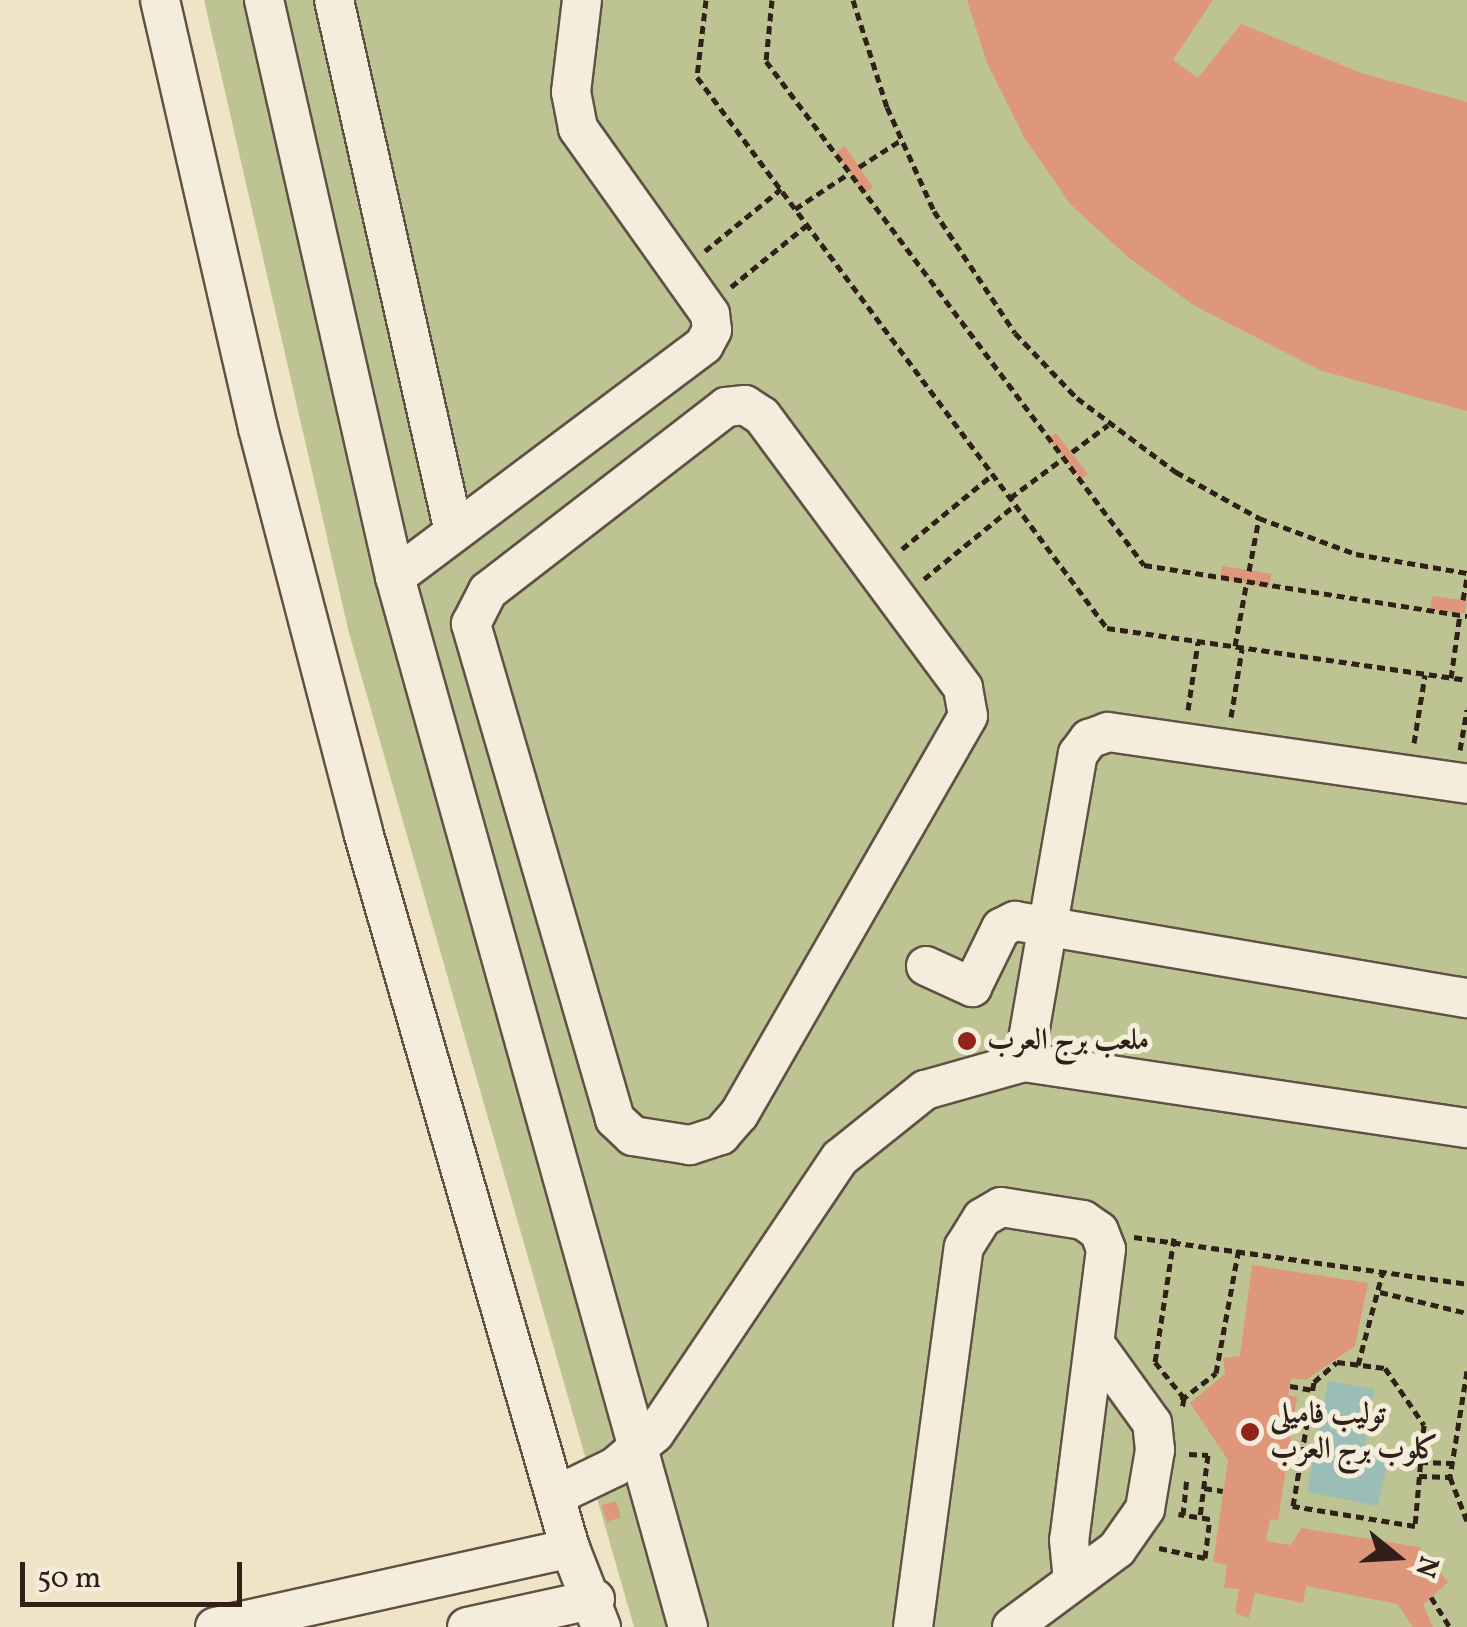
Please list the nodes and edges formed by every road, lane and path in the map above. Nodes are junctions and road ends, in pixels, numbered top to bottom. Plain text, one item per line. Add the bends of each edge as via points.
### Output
1 (160, 0) edge
2 (264, 0) edge
3 (334, 0) edge
4 (582, 0) edge
5 (706, 0) edge
6 (772, 0) edge
7 (853, 0) edge
8 (901, 140) junction
9 (859, 167) dead end
10 (850, 173) junction
11 (780, 189) junction
12 (795, 209) junction
13 (806, 225) junction
14 (717, 242) dead end
15 (746, 275) dead end
16 (1108, 424) junction
17 (1072, 452) dead end
18 (1062, 459) junction
19 (992, 474) junction
20 (1010, 498) junction
21 (1015, 505) junction
22 (1259, 518) junction
23 (930, 526) dead end
24 (454, 532) junction
25 (954, 555) dead end
26 (1249, 570) dead end
27 (1467, 575) edge
28 (395, 577) junction
29 (1247, 584) junction
30 (1463, 600) dead end
31 (1462, 615) edge
32 (1198, 641) junction
33 (1239, 647) junction
34 (1426, 674) junction
35 (1450, 678) junction
36 (1192, 680) dead end
37 (1467, 680) edge
38 (1236, 688) dead end
39 (1467, 710) edge
40 (1419, 715) dead end
41 (1464, 724) dead end
42 (1467, 784) edge
43 (1046, 927) junction
44 (568, 962) junction
45 (926, 966) dead end
46 (508, 986) junction
47 (1467, 998) edge
48 (1024, 1062) junction
49 (1467, 1128) edge
50 (1174, 1238) junction
51 (1104, 1240) junction
52 (1239, 1248) junction
53 (1383, 1271) junction
54 (1467, 1284) edge
55 (1380, 1292) junction
56 (1467, 1312) edge
57 (1095, 1344) junction
58 (1358, 1365) junction
59 (1467, 1371) edge
60 (1290, 1386) dead end
61 (1314, 1390) junction
62 (1184, 1398) junction
63 (1170, 1436) junction
64 (636, 1450) junction
65 (1420, 1462) junction
66 (1451, 1463) junction
67 (1419, 1476) junction
68 (1450, 1477) junction
69 (1204, 1488) junction
70 (1224, 1491) dead end
71 (557, 1496) junction
72 (1183, 1515) junction
73 (1200, 1517) junction
74 (1467, 1521) edge
75 (1136, 1523) junction
76 (570, 1548) junction
77 (1073, 1581) junction
78 (1431, 1597) dead end
79 (580, 1615) edge
80 (214, 1627) edge
81 (467, 1627) edge
82 (688, 1627) edge
83 (913, 1627) edge
84 (1012, 1627) edge
85 (1450, 1627) edge

1 - 71 street via 314,649
2 - 28 street
3 - 24 street
4 - 24 street via 571,92 578,128 710,314 712,330 704,344
5 - 11 path via 697,77
6 - 10 path via 766,60
7 - 8 path
8 - 9 path
8 - 16 path via 985,294 1044,367
10 - 12 path
10 - 18 path
11 - 12 path
11 - 14 path
12 - 13 path
13 - 15 path
13 - 19 path
16 - 17 path
16 - 22 path
18 - 20 path
18 - 29 path via 1144,566
19 - 20 path
19 - 23 path
20 - 21 path
21 - 25 path
21 - 32 path via 1106,628
22 - 26 path
22 - 27 path via 1356,554
24 - 28 street
27 - 30 path
28 - 46 street
29 - 31 path
29 - 33 path
31 - 35 path
32 - 33 path
32 - 36 path
33 - 34 path
33 - 38 path
34 - 35 path
34 - 40 path
35 - 37 path
39 - 41 path
42 - 43 street via 1098,734 1078,754
43 - 45 street via 1005,924 972,987
43 - 47 street
43 - 48 street
44 - 44 street via 472,611 488,591 726,407 746,405 762,416 963,688 966,726 739,1114 712,1140 678,1144 622,1129
44 - 46 street
46 - 64 street
48 - 49 street
48 - 64 street via 924,1090 865,1131 840,1158 670,1414
50 - 51 path
50 - 52 path
50 - 62 path via 1155,1362
51 - 57 street
51 - 83 street via 1083,1220 1001,1208 968,1236
52 - 53 path
52 - 62 path via 1216,1373
53 - 54 path
53 - 55 path
55 - 56 path
55 - 58 path
57 - 63 street
57 - 77 street via 1069,1540
58 - 61 path via 1337,1362
58 - 65 path via 1385,1368 1424,1425
59 - 66 path
60 - 61 path
61 - 67 path via 1294,1506 1414,1526
62 - 63 path
62 - 63 path
63 - 69 path via 1208,1455
63 - 72 path
63 - 75 street
64 - 71 street
64 - 82 street
65 - 66 path
65 - 67 path
66 - 68 path
67 - 68 path
68 - 74 path
69 - 70 path
69 - 73 path
71 - 76 street
72 - 73 path
72 - 75 path
73 - 75 path via 1210,1519 1205,1558
75 - 77 street
76 - 79 street
76 - 80 street
77 - 84 street
78 - 85 path
79 - 81 street

